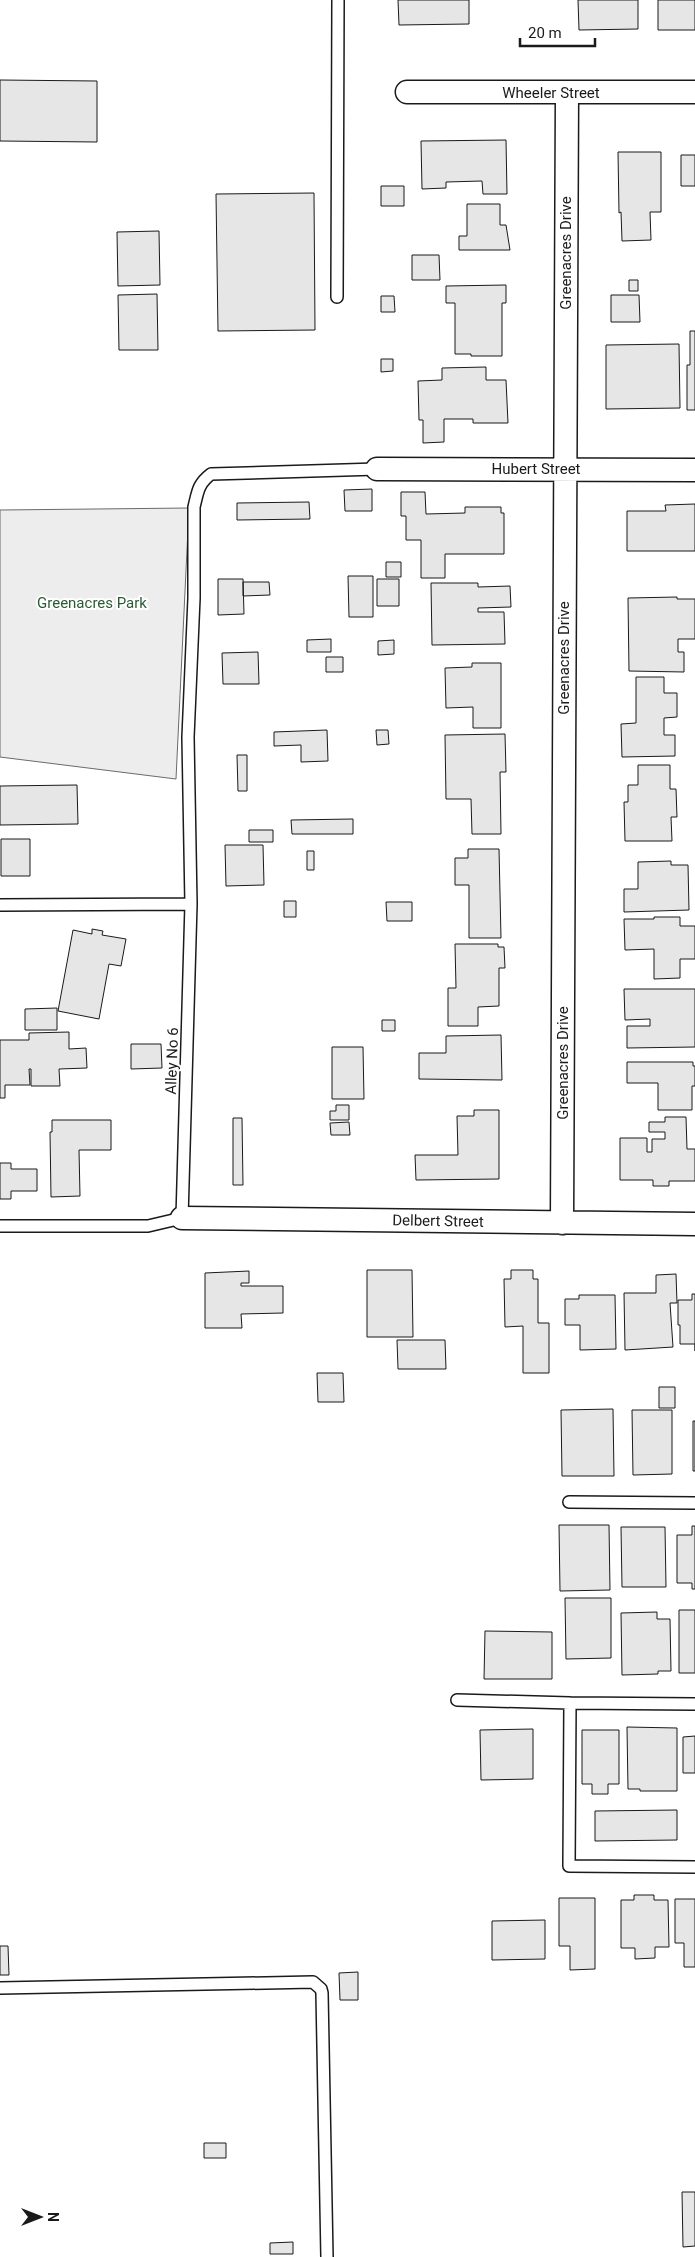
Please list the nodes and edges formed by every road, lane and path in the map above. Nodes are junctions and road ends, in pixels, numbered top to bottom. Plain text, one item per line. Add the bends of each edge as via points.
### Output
1 (338, 0) edge
2 (407, 92) dead end
3 (695, 92) edge
4 (567, 93) junction
5 (337, 297) dead end
6 (377, 469) joint
7 (565, 469) junction
8 (695, 470) edge
9 (0, 904) edge
10 (191, 904) junction
11 (182, 1218) junction
12 (562, 1223) junction
13 (695, 1224) edge
14 (0, 1226) edge
15 (569, 1502) dead end
16 (695, 1503) edge
17 (457, 1700) dead end
18 (570, 1703) junction
19 (695, 1704) edge
20 (695, 1867) edge
21 (0, 1988) edge
22 (327, 2257) edge

1 - 5 lane
2 - 4 street, Wheeler Street
3 - 4 street, Wheeler Street
4 - 7 street, Greenacres Drive
6 - 7 street, Hubert Street
6 - 10 lane, Alley No 6 via 222,473 211,474 202,482 194,507 188,737
7 - 8 street, Hubert Street
7 - 12 street, Greenacres Drive
9 - 10 lane
10 - 11 lane, Alley No 6
11 - 12 street, Delbert Street
11 - 14 lane via 148,1226
12 - 13 street, Delbert Street
15 - 16 lane
17 - 18 lane
18 - 19 lane
18 - 20 lane via 569,1866
21 - 22 lane via 313,1982 318,1985 322,1993

